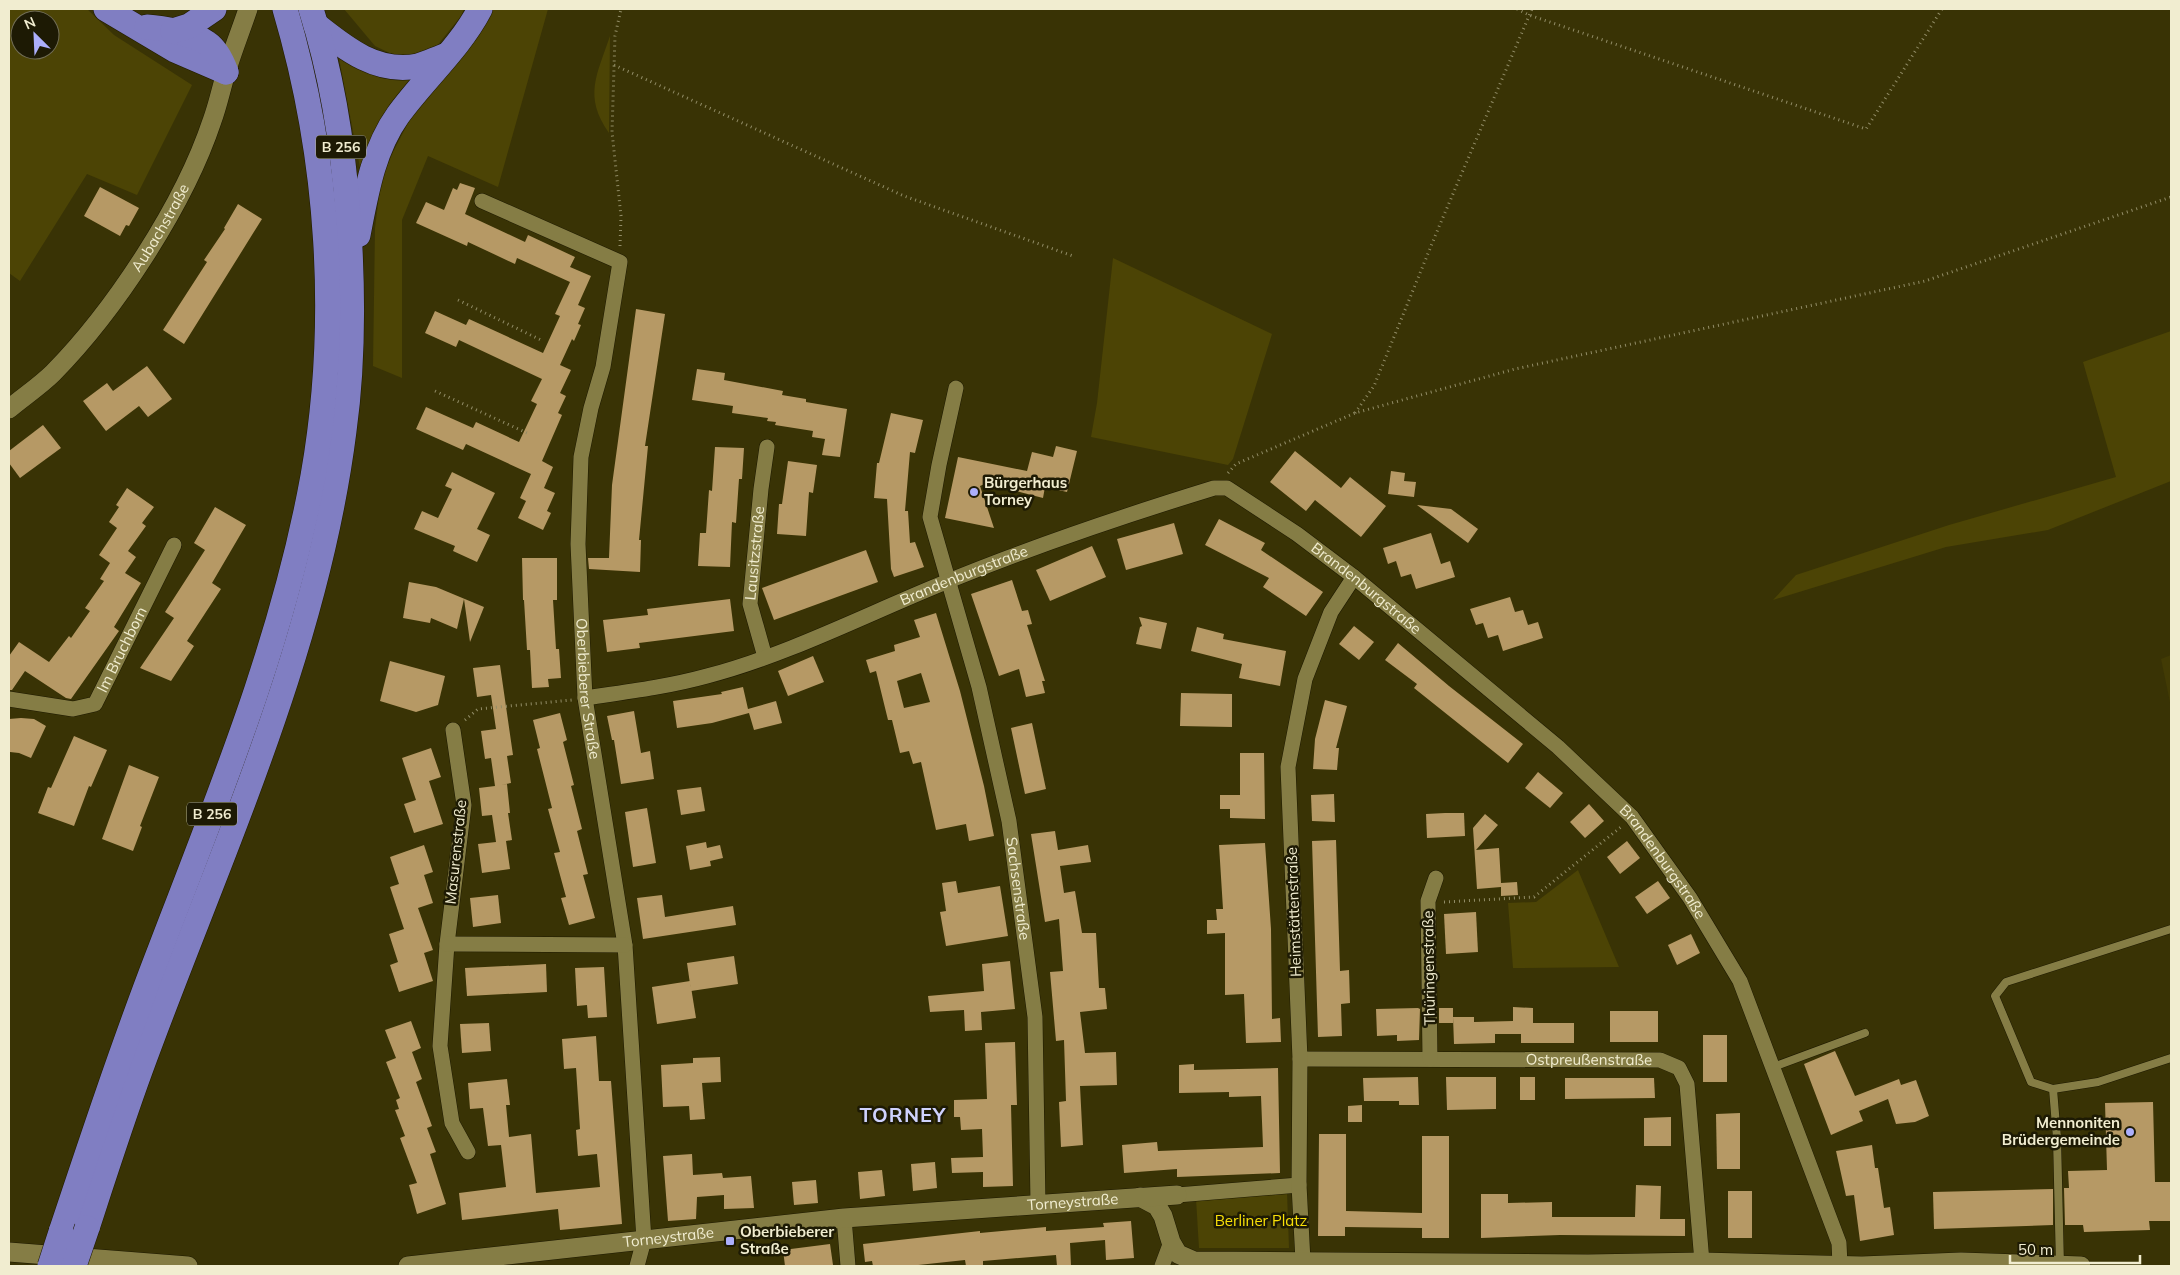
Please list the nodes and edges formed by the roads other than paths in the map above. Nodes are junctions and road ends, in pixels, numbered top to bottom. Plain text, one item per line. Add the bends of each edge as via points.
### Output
1 (106, 9) edge
2 (214, 9) edge
3 (248, 9) edge
4 (285, 9) edge
5 (480, 9) edge
6 (314, 17) edge
7 (135, 25) junction
8 (173, 31) junction
9 (449, 54) junction
10 (226, 72) junction
11 (482, 200) dead end
12 (351, 272) junction
13 (956, 388) dead end
14 (9, 409) edge
15 (767, 447) dead end
16 (174, 545) dead end
17 (1354, 577) junction
18 (948, 581) junction
19 (765, 658) junction
20 (585, 698) junction
21 (9, 699) edge
22 (454, 730) road end
23 (1436, 878) dead end
24 (2171, 929) edge
25 (446, 944) junction
26 (625, 945) junction
27 (1865, 1034) dead end
28 (2171, 1058) edge
29 (1300, 1059) junction
30 (1430, 1059) junction
31 (1773, 1067) junction
32 (2052, 1089) junction
33 (468, 1152) dead end
34 (1299, 1185) junction
35 (1177, 1195) joint
36 (1140, 1197) junction
37 (1038, 1204) junction
38 (844, 1218) junction
39 (644, 1240) junction
40 (1171, 1242) junction
41 (9, 1252) edge
42 (1303, 1261) junction
43 (1702, 1262) junction
44 (1961, 1264) edge
45 (1589, 1265) edge
46 (1840, 1265) edge
47 (50, 1266) edge
48 (74, 1266) edge
49 (188, 1266) edge
50 (408, 1266) edge
51 (637, 1266) edge
52 (848, 1266) edge
53 (1162, 1266) edge
54 (1811, 1266) edge
55 (2025, 1266) edge
56 (2060, 1266) edge
57 (2081, 1266) edge

1 - 7 highway
2 - 8 highway via 189,26
3 - 10 street, Aubachstraße
4 - 47 highway, B 256, bridge via 313,130 321,190 327,302 324,385 313,476 279,616 257,689 122,1048
5 - 9 highway via 470,28
6 - 9 highway via 343,46 371,63 398,68 419,65
6 - 12 highway, B 256 via 338,125 346,186
7 - 8 highway
7 - 10 highway via 175,50
8 - 10 highway via 207,42 219,56
9 - 12 highway via 398,116 380,148 368,186
10 - 14 street, Aubachstraße via 212,122 189,176 142,259 88,334 52,374
11 - 20 street, Oberbieberer Straße via 620,262 603,367 582,457 578,544
12 - 48 highway, B 256, bridge via 351,352 344,431 326,530 300,631 254,772 140,1071
13 - 18 street, Sachsenstraße via 930,517
15 - 19 street, Lausitzstraße via 750,604
16 - 21 street, Im Bruchborn via 95,704 73,709
17 - 18 street, Brandenburgstraße via 1297,534 1227,488 1214,488 1086,528
17 - 29 street, Heimstättenstraße via 1330,612 1305,679 1288,767
17 - 31 street, Brandenburgstraße via 1558,747 1632,816 1690,898 1740,981
18 - 19 street, Brandenburgstraße
18 - 37 street, Sachsenstraße via 979,687 1009,820 1034,1017
19 - 20 street, Brandenburgstraße via 708,676
20 - 26 street, Oberbieberer Straße
22 - 25 street, Masurenstraße via 464,805
23 - 30 street, Thüringenstraße via 1428,901
24 - 32 lane via 2006,982 1995,996 2031,1082
25 - 26 street
25 - 33 street, Masurenstraße via 440,1046 452,1123
26 - 39 street, Oberbieberer Straße
27 - 31 lane
28 - 32 lane via 2098,1082
29 - 30 street, Ostpreußenstraße
29 - 34 street, Heimstättenstraße
30 - 43 street, Ostpreußenstraße via 1660,1060 1679,1068 1687,1084
31 - 46 street, Brandenburgstraße via 1839,1243
32 - 56 lane via 2057,1138
34 - 35 street, Torneystraße
34 - 42 street, Heimstättenstraße
35 - 36 street, Torneystraße
36 - 37 street, Torneystraße
36 - 40 street, Torneystraße via 1157,1206
37 - 38 street, Torneystraße
38 - 39 street, Torneystraße
38 - 52 street
39 - 50 street, Torneystraße
39 - 51 street, Oberbieberer Straße
40 - 42 street via 1178,1254 1194,1260
40 - 53 street
41 - 49 street
42 - 45 street
43 - 45 street
43 - 54 street
44 - 46 street
44 - 55 street
46 - 54 street
55 - 56 street
56 - 57 street

